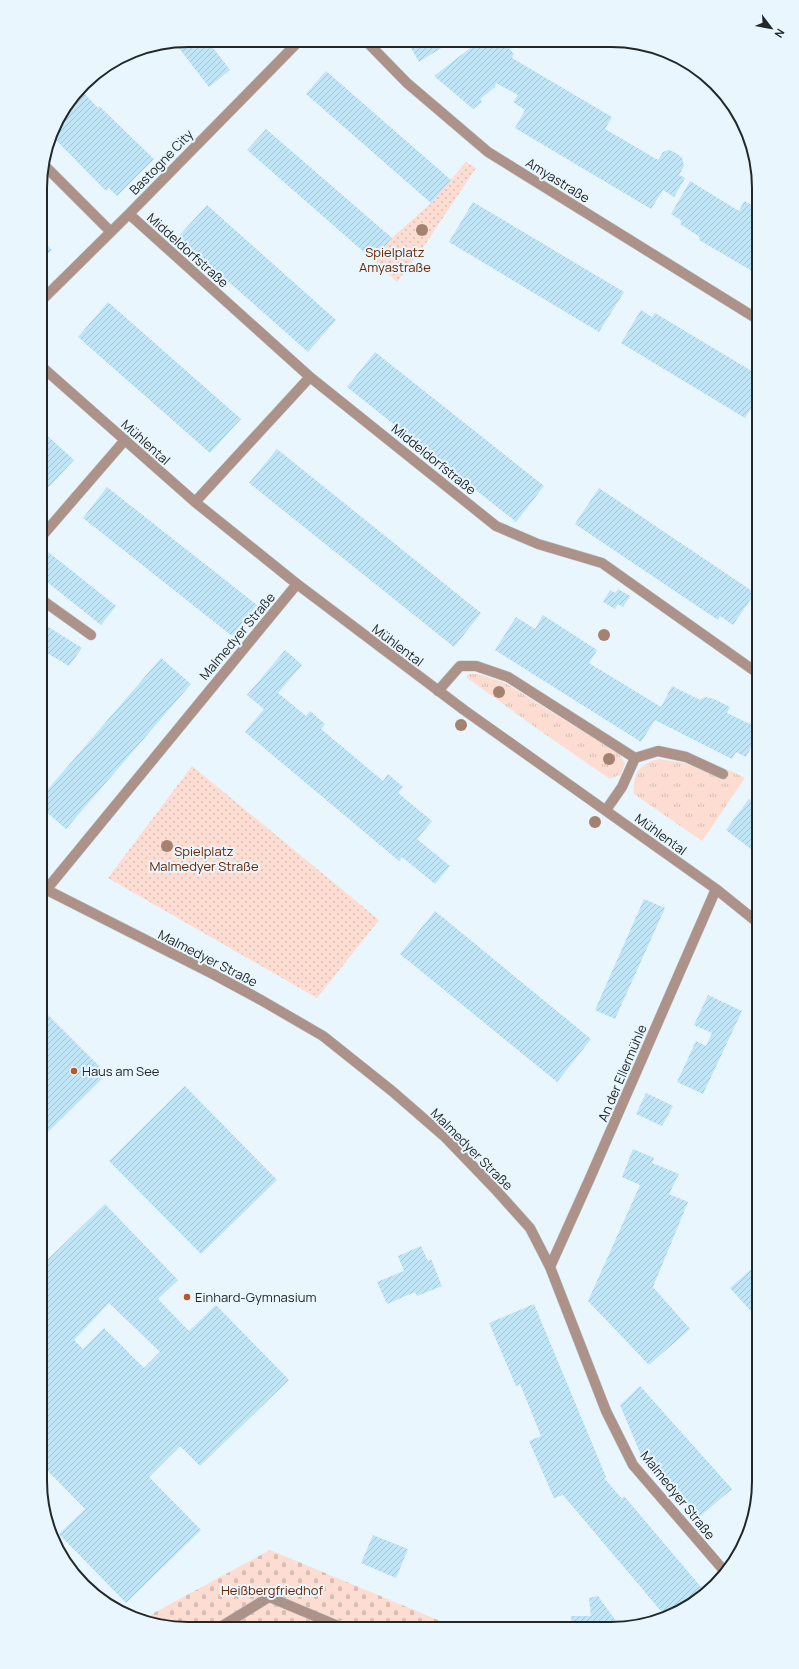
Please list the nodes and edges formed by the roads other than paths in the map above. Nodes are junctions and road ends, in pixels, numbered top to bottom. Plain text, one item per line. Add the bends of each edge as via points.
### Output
1 (293, 47) edge
2 (372, 47) edge
3 (48, 169) edge
4 (129, 214) junction
5 (111, 232) junction
6 (47, 295) edge
7 (752, 316) edge
8 (47, 371) edge
9 (310, 377) junction
10 (125, 440) junction
11 (195, 502) junction
12 (47, 530) edge
13 (297, 584) junction
14 (47, 604) edge
15 (91, 635) dead end
16 (752, 669) edge
17 (438, 691) junction
18 (635, 758) junction
19 (723, 774) dead end
20 (606, 810) junction
21 (47, 885) edge
22 (716, 889) junction
23 (47, 891) edge
24 (752, 918) edge
25 (550, 1267) junction
26 (722, 1568) edge
27 (229, 1622) edge
28 (329, 1622) edge

1 - 4 street, Bastogne City
2 - 7 street, Amyastraße via 407,83 488,152
3 - 5 street
4 - 5 street, Bastogne City
4 - 9 street, Middeldorfstraße
5 - 6 street, Bastogne City
8 - 10 street, Mühlental
9 - 11 street
9 - 16 street, Middeldorfstraße via 496,526 538,544 602,564
10 - 11 street, Mühlental
10 - 12 street
11 - 13 street, Mühlental
13 - 17 street, Mühlental
13 - 21 street, Malmedyer Straße
14 - 15 street
17 - 18 street via 460,666 476,666 508,677
17 - 20 street, Mühlental
18 - 19 street via 658,751 686,757
18 - 20 street via 622,787
20 - 22 street, Mühlental
22 - 24 street, Mühlental
22 - 25 street, An der Ellermühle
23 - 25 street, Malmedyer Straße via 210,973 323,1036 392,1090 445,1137 530,1228
25 - 26 street, Malmedyer Straße via 606,1411 634,1465
27 - 28 street via 269,1598

